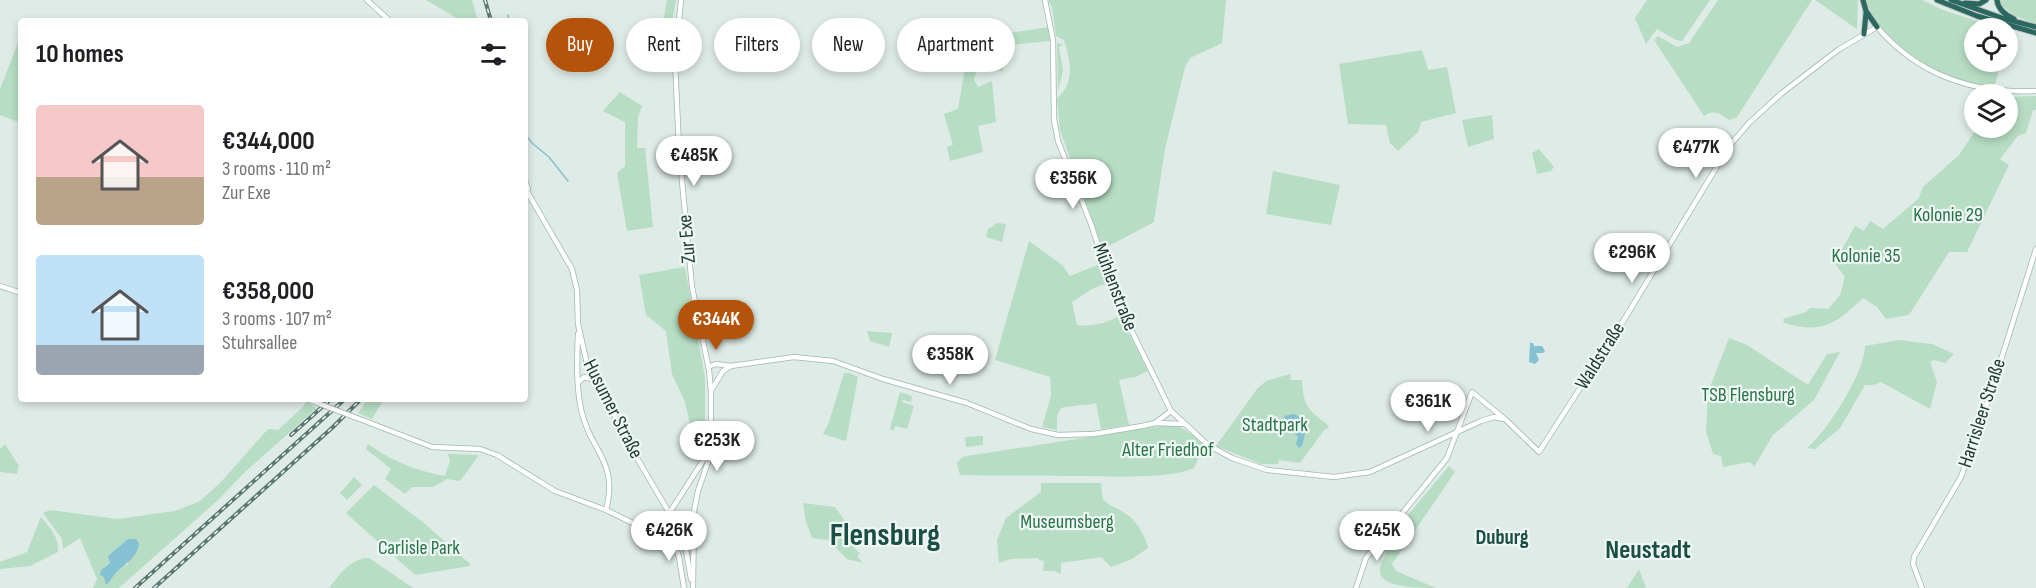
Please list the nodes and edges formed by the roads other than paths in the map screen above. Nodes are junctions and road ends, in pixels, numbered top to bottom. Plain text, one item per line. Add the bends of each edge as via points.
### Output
1 (367, 0) edge
2 (681, 0) edge
3 (1045, 0) edge
4 (1863, 0) edge
5 (1937, 0) edge
6 (1952, 0) edge
7 (1986, 0) edge
8 (1997, 0) edge
9 (1866, 11) junction
10 (387, 18) edge
11 (2029, 26) junction
12 (1877, 27) junction
13 (2036, 27) edge
14 (2036, 33) edge
15 (1864, 34) junction
16 (2036, 91) edge
17 (528, 189) edge
18 (528, 192) edge
19 (530, 195) junction
20 (2036, 249) edge
21 (0, 286) edge
22 (18, 292) edge
23 (578, 324) junction
24 (730, 366) junction
25 (709, 368) junction
26 (723, 371) junction
27 (595, 380) junction
28 (578, 383) junction
29 (711, 391) junction
30 (315, 402) edge
31 (1486, 404) junction
32 (1171, 411) junction
33 (1506, 420) junction
34 (1481, 421) junction
35 (1155, 423) junction
36 (1184, 424) junction
37 (1457, 432) junction
38 (709, 451) junction
39 (608, 512) junction
40 (669, 513) junction
41 (694, 517) junction
42 (649, 533) junction
43 (681, 533) junction
44 (672, 535) junction
45 (676, 544) junction
46 (684, 588) edge
47 (692, 588) edge
48 (1356, 588) edge
49 (1922, 588) edge

1 - 10 main road
2 - 25 main road, Zur Exe via 675,60 679,149 692,286
3 - 32 main road, Mühlenstraße via 1055,55 1054,120 1058,141 1115,297
4 - 9 highway
5 - 14 highway
6 - 7 highway via 1979,4
6 - 11 highway
8 - 11 highway via 2004,13
9 - 12 highway
9 - 15 highway
11 - 13 highway
12 - 15 main road, Waldstraße
12 - 16 main road via 1906,55 1944,78 1982,88
15 - 33 main road, Waldstraße via 1782,93 1730,145 1539,452
17 - 19 main road, Husumer Straße
18 - 19 main road, Husumer Straße
19 - 23 main road, Husumer Straße via 572,269
20 - 49 main road, Harrisleer Straße via 1961,477 1914,557
21 - 22 main road
23 - 27 main road, Husumer Straße via 587,364
23 - 28 main road
24 - 25 main road via 716,364
24 - 26 main road
24 - 35 main road via 802,357 841,364 1052,434 1094,434
25 - 26 main road
25 - 29 main road, Zur Exe
26 - 29 main road
27 - 28 main road via 587,376
27 - 40 main road, Husumer Straße
28 - 39 main road via 584,419 609,470
29 - 38 main road, Zur Exe
30 - 39 main road, bridge via 432,447 488,452 555,491
31 - 33 main road
31 - 34 main road via 1487,415
31 - 37 main road via 1472,392
32 - 35 main road
32 - 36 main road, Mühlenstraße
33 - 34 main road via 1494,417
34 - 37 main road, Mühlenstraße
35 - 36 main road
36 - 37 main road, Mühlenstraße via 1208,445 1232,458 1267,470 1334,477 1370,472
37 - 48 main road via 1447,459 1366,558
38 - 40 main road
38 - 41 main road, Zur Exe
39 - 42 main road
40 - 43 main road, Husumer Straße
40 - 44 main road
41 - 43 main road
41 - 47 main road, Zur Exe
42 - 44 main road
42 - 45 main road
43 - 44 main road
43 - 47 main road, Husumer Straße
44 - 45 main road
45 - 46 main road

